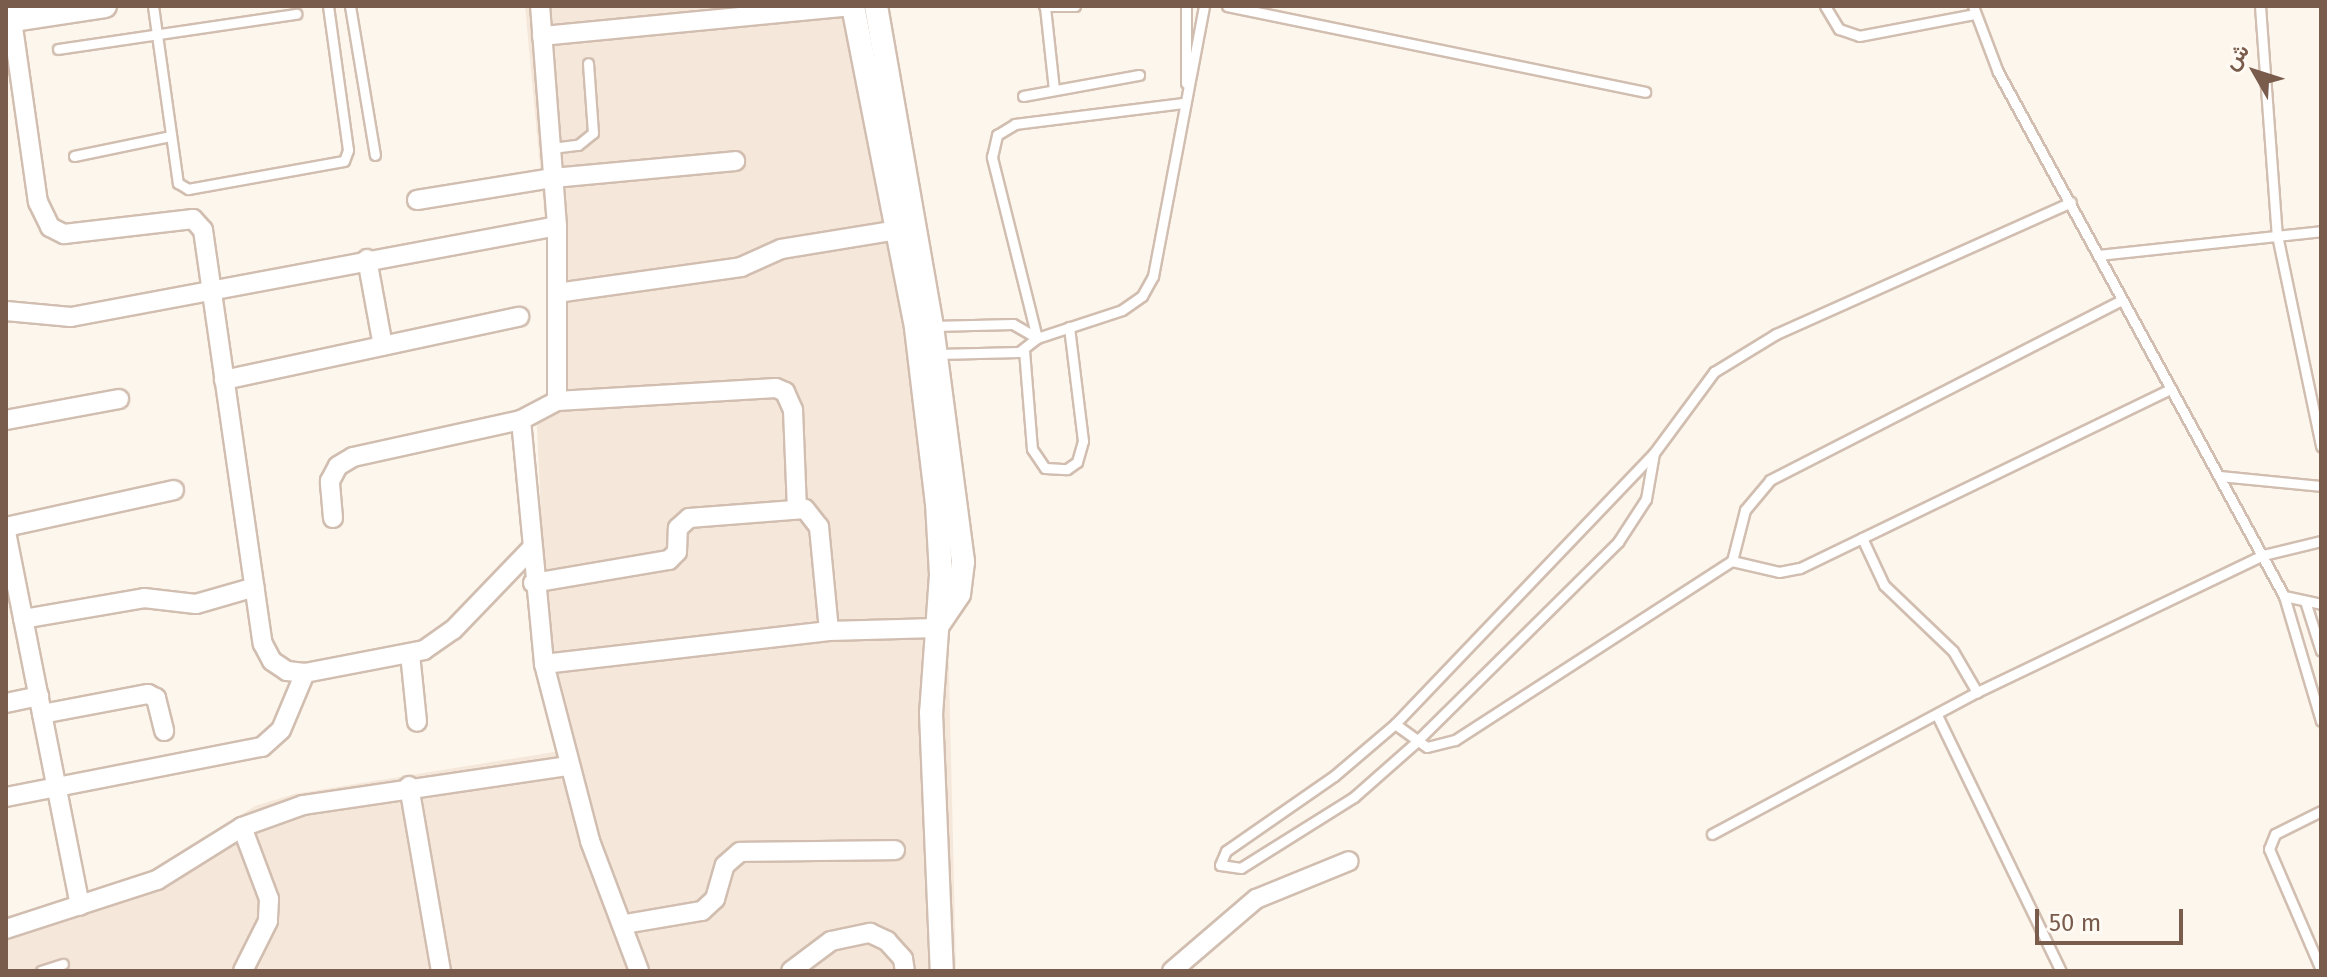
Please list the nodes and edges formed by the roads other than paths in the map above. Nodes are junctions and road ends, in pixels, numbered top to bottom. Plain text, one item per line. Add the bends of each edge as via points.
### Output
1 (105, 6) edge
2 (153, 6) edge
3 (328, 6) edge
4 (350, 6) edge
5 (540, 6) edge
6 (854, 6) edge
7 (876, 6) edge
8 (1044, 6) edge
9 (1075, 6) edge
10 (1186, 6) edge
11 (1204, 6) edge
12 (1227, 6) edge
13 (1825, 6) edge
14 (2260, 6) edge
15 (1974, 10) edge
16 (296, 14) dead end
17 (9, 16) edge
18 (157, 35) junction
19 (542, 36) junction
20 (58, 49) dead end
21 (588, 63) dead end
22 (1139, 75) dead end
23 (1186, 86) junction
24 (1054, 90) junction
25 (1645, 92) dead end
26 (1023, 96) dead end
27 (1183, 103) junction
28 (171, 136) junction
29 (552, 148) junction
30 (375, 155) dead end
31 (74, 156) dead end
32 (735, 161) dead end
33 (553, 178) junction
34 (417, 200) dead end
35 (2071, 202) junction
36 (557, 226) junction
37 (898, 230) junction
38 (2321, 231) edge
39 (2277, 235) junction
40 (2098, 255) junction
41 (367, 259) junction
42 (211, 289) junction
43 (557, 293) junction
44 (2122, 300) junction
45 (6, 311) edge
46 (519, 317) dead end
47 (924, 327) junction
48 (1069, 327) junction
49 (1037, 338) junction
50 (383, 346) junction
51 (1024, 350) junction
52 (935, 354) junction
53 (224, 380) junction
54 (2171, 389) junction
55 (119, 399) dead end
56 (557, 401) junction
57 (6, 420) edge
58 (521, 420) junction
59 (2321, 446) edge
60 (1654, 453) junction
61 (2219, 476) junction
62 (2321, 486) edge
63 (174, 490) dead end
64 (797, 509) junction
65 (333, 518) dead end
66 (6, 530) edge
67 (1862, 538) junction
68 (2321, 541) edge
69 (530, 550) junction
70 (2263, 555) junction
71 (1732, 561) junction
72 (533, 583) junction
73 (255, 587) junction
74 (2284, 596) junction
75 (2305, 601) junction
76 (2321, 604) edge
77 (23, 619) junction
78 (936, 628) junction
79 (829, 631) junction
80 (2321, 651) edge
81 (410, 654) junction
82 (544, 664) junction
83 (305, 673) junction
84 (1977, 692) junction
85 (6, 703) edge
86 (40, 705) junction
87 (1937, 715) junction
88 (2321, 721) edge
89 (417, 722) dead end
90 (1395, 724) junction
91 (164, 731) dead end
92 (1415, 743) junction
93 (568, 766) junction
94 (409, 786) junction
95 (56, 787) junction
96 (6, 797) edge
97 (2321, 811) edge
98 (242, 827) junction
99 (1712, 834) dead end
100 (895, 850) dead end
101 (1349, 861) dead end
102 (80, 906) junction
103 (625, 924) junction
104 (6, 929) edge
105 (63, 964) dead end
106 (2321, 970) edge
107 (41, 971) edge
108 (243, 971) edge
109 (441, 971) edge
110 (639, 971) edge
111 (791, 971) edge
112 (905, 971) edge
113 (942, 971) edge
114 (1172, 971) edge
115 (2061, 971) edge

1 - 17 street
2 - 18 lane
3 - 28 lane via 348,150 341,164 184,189 178,183
4 - 30 lane
5 - 19 street
6 - 19 street
6 - 37 street
7 - 47 street
8 - 9 lane
8 - 24 lane
10 - 23 lane
11 - 23 lane via 1198,55
12 - 25 lane
13 - 15 lane via 1839,29 1859,36
14 - 39 lane
15 - 35 lane via 1998,72
16 - 18 lane
17 - 42 street via 41,216 64,234 193,219 203,230
18 - 20 lane
18 - 28 lane
19 - 29 street
21 - 29 lane via 593,133 578,145
22 - 24 lane
23 - 27 lane
24 - 26 lane
27 - 48 lane via 1148,287 1122,310
27 - 49 lane via 1015,124 997,135 992,157
28 - 31 lane
29 - 33 street
32 - 33 street
33 - 34 street
33 - 36 street
35 - 40 lane
35 - 60 lane via 1741,352 1714,372
36 - 41 street
36 - 43 street
37 - 43 street via 781,249 741,267
37 - 47 street
38 - 39 lane
39 - 40 lane
39 - 59 lane
40 - 44 lane
41 - 42 street
41 - 50 street
42 - 45 street via 71,317
42 - 53 street
43 - 56 street
44 - 54 lane
44 - 71 lane via 1770,480 1745,510
46 - 50 street
47 - 49 lane via 1013,324
47 - 52 street
47 - 78 street via 938,516
48 - 49 lane
48 - 51 lane via 1083,441 1077,462 1067,469 1045,468 1032,449
49 - 51 lane
50 - 53 street
51 - 52 lane
52 - 78 street via 963,562 959,594
53 - 73 street
54 - 61 lane
54 - 67 lane
55 - 57 street
56 - 58 street
56 - 64 street via 776,388 785,392 793,410
58 - 65 street via 353,457 338,466 330,481
58 - 69 street
60 - 90 lane
60 - 92 lane via 1646,499 1618,542
61 - 62 lane
61 - 70 lane
63 - 66 street
64 - 72 street via 684,520 678,528 677,552 669,560
64 - 79 street via 817,519
66 - 77 street
67 - 71 lane via 1800,568 1779,572
67 - 84 lane via 1884,585 1953,651
68 - 70 lane
69 - 72 street
69 - 81 street via 453,630
70 - 74 lane
70 - 84 lane
71 - 92 lane via 1455,740 1439,747
72 - 82 street
73 - 77 street via 196,604 144,598
73 - 83 street via 263,644 272,661 287,671
74 - 75 lane
74 - 88 lane
75 - 76 lane
75 - 80 lane
77 - 86 street
78 - 79 street
78 - 113 street via 931,713
79 - 82 street
81 - 83 street
81 - 89 street
82 - 93 street
83 - 95 street via 281,730 262,747
84 - 87 lane
85 - 86 street
86 - 91 street via 148,694 156,698
86 - 95 street
87 - 99 lane
87 - 115 lane
90 - 92 lane
90 - 92 lane via 1334,776 1226,851 1220,865 1241,868 1354,797
93 - 94 street
93 - 103 street via 600,868
94 - 98 street via 330,798
94 - 109 street
95 - 96 street
95 - 102 street
97 - 106 lane via 2275,834 2269,849
98 - 102 street via 157,880
98 - 108 street via 269,899 268,921
100 - 103 street via 740,852 725,865 715,899 702,911
101 - 114 street via 1256,899
102 - 104 street
103 - 110 street
105 - 107 lane
111 - 112 street via 831,941 870,933 887,941 903,959

